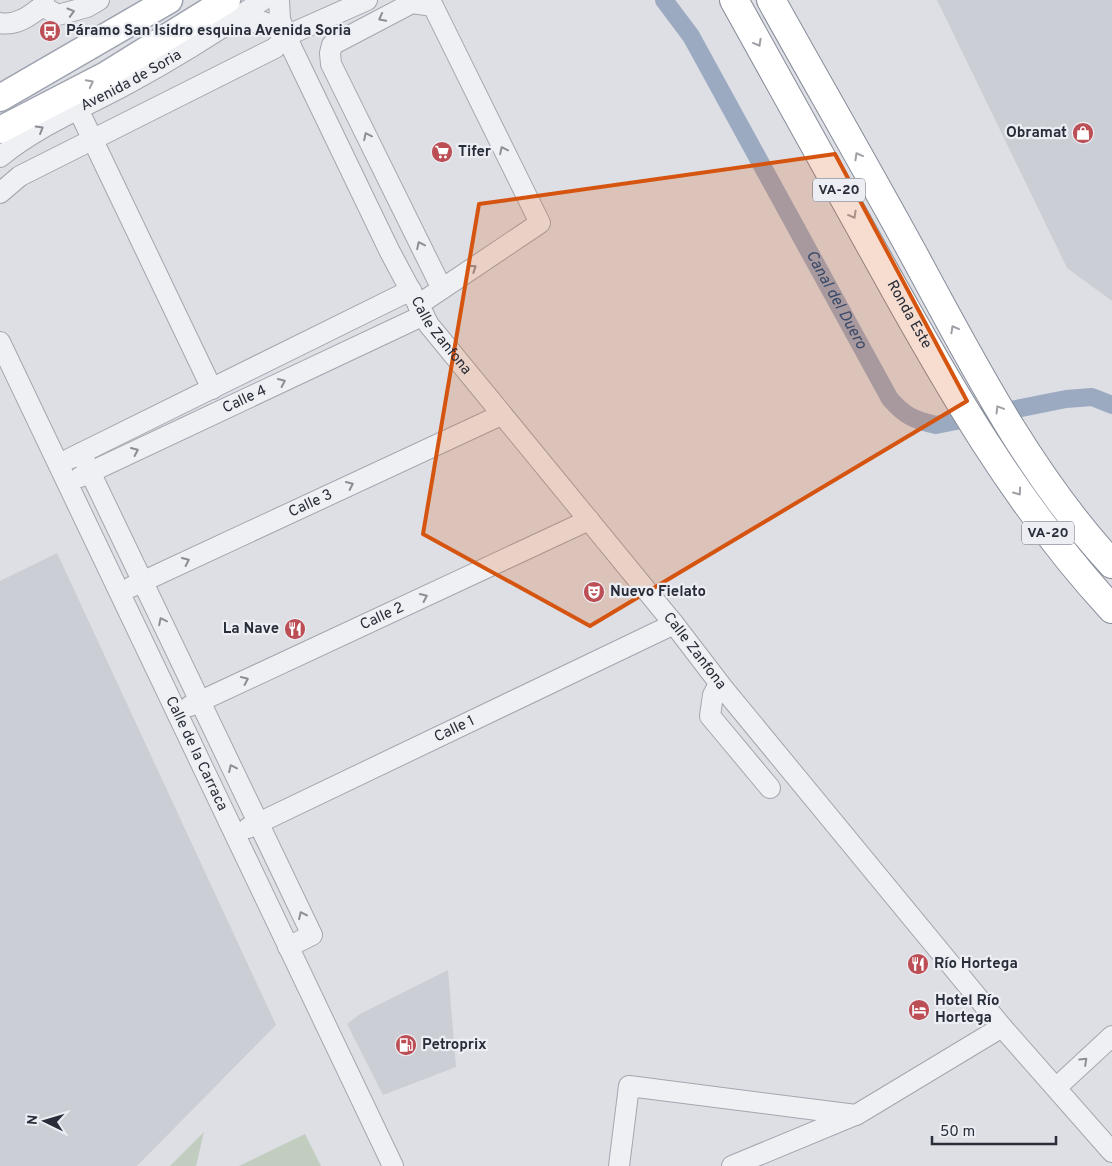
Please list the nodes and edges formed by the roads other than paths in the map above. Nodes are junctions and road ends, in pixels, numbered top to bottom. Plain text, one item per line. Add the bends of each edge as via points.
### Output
1 (99, 0) edge
2 (169, 0) edge
3 (227, 0) edge
4 (262, 0) edge
5 (279, 0) edge
6 (367, 0) edge
7 (734, 0) edge
8 (771, 0) edge
9 (43, 3) edge
10 (0, 23) edge
11 (222, 28) junction
12 (286, 36) junction
13 (0, 98) edge
14 (349, 98) junction
15 (78, 109) junction
16 (322, 110) junction
17 (0, 130) edge
18 (92, 139) junction
19 (0, 157) edge
20 (0, 193) edge
21 (442, 289) junction
22 (418, 303) junction
23 (0, 342) edge
24 (212, 389) junction
25 (501, 415) junction
26 (81, 453) junction
27 (59, 464) junction
28 (90, 472) junction
29 (68, 483) junction
30 (589, 520) junction
31 (1112, 564) edge
32 (142, 582) junction
33 (119, 592) junction
34 (1112, 609) edge
35 (674, 624) junction
36 (719, 684) junction
37 (201, 701) junction
38 (176, 712) junction
39 (770, 788) dead end
40 (258, 823) junction
41 (235, 834) junction
42 (288, 947) junction
43 (1002, 1027) junction
44 (1112, 1036) edge
45 (1057, 1087) junction
46 (856, 1115) junction
47 (1112, 1152) edge
48 (393, 1166) edge
49 (620, 1166) edge
50 (732, 1166) edge

9 -> 1 street via 58,15
2 - 13 main road
17 -> 3 main road, Avenida de Soria via 106,75
4 - 11 street, Avenida de Soria
5 - 12 street, Calle Zanfona via 280,19
6 - 12 street
7 -> 34 highway, Ronda Este / VA-20 via 944,379 990,452 1075,569
31 -> 8 highway, VA-20 via 1058,501 1022,446
9 - 10 street via 21,21
11 - 12 street, Calle Zanfona via 261,20 272,23
11 - 15 street, Avenida de Soria via 129,84
12 - 16 street, Calle Zanfona
12 - 18 street via 274,48
14 - 16 street
21 -> 14 street
21 -> 14 street via 540,224 433,6 412,3 332,45 331,64
15 - 18 street
19 -> 15 street, Avenida de Soria via 20,141
16 - 22 street, Calle Zanfona
18 - 20 street via 20,176
18 - 24 street
21 - 22 street
22 - 24 street
22 - 25 street, Calle Zanfona
28 -> 22 street, Calle 4
23 - 27 street, Calle de la Carraca
24 - 26 street
25 - 30 street, Calle Zanfona
32 -> 25 street, Calle 3
26 - 27 street
26 - 28 street
27 - 29 street, Calle de la Carraca
28 - 29 street, Calle 4
28 - 32 street
29 - 33 street, Calle de la Carraca
30 - 35 street, Calle Zanfona
37 -> 30 street, Calle 2
32 - 33 street, Calle 3
37 -> 32 street
33 - 38 street, Calle de la Carraca
35 - 36 street, Calle Zanfona
35 - 40 street, Calle 1
36 - 39 street via 713,695 710,716
36 - 43 street, Calle Zanfona
37 - 38 street, Calle 2
40 -> 37 street
38 - 41 street, Calle de la Carraca
40 - 41 street, Calle 1
42 -> 40 street via 312,935
41 - 42 street, Calle de la Carraca
42 - 48 street, Calle de la Carraca
43 - 45 street, Calle Zanfona
43 - 46 street
45 -> 44 street
45 - 47 street, Calle Zanfona
46 - 49 street via 629,1086
46 - 50 street

